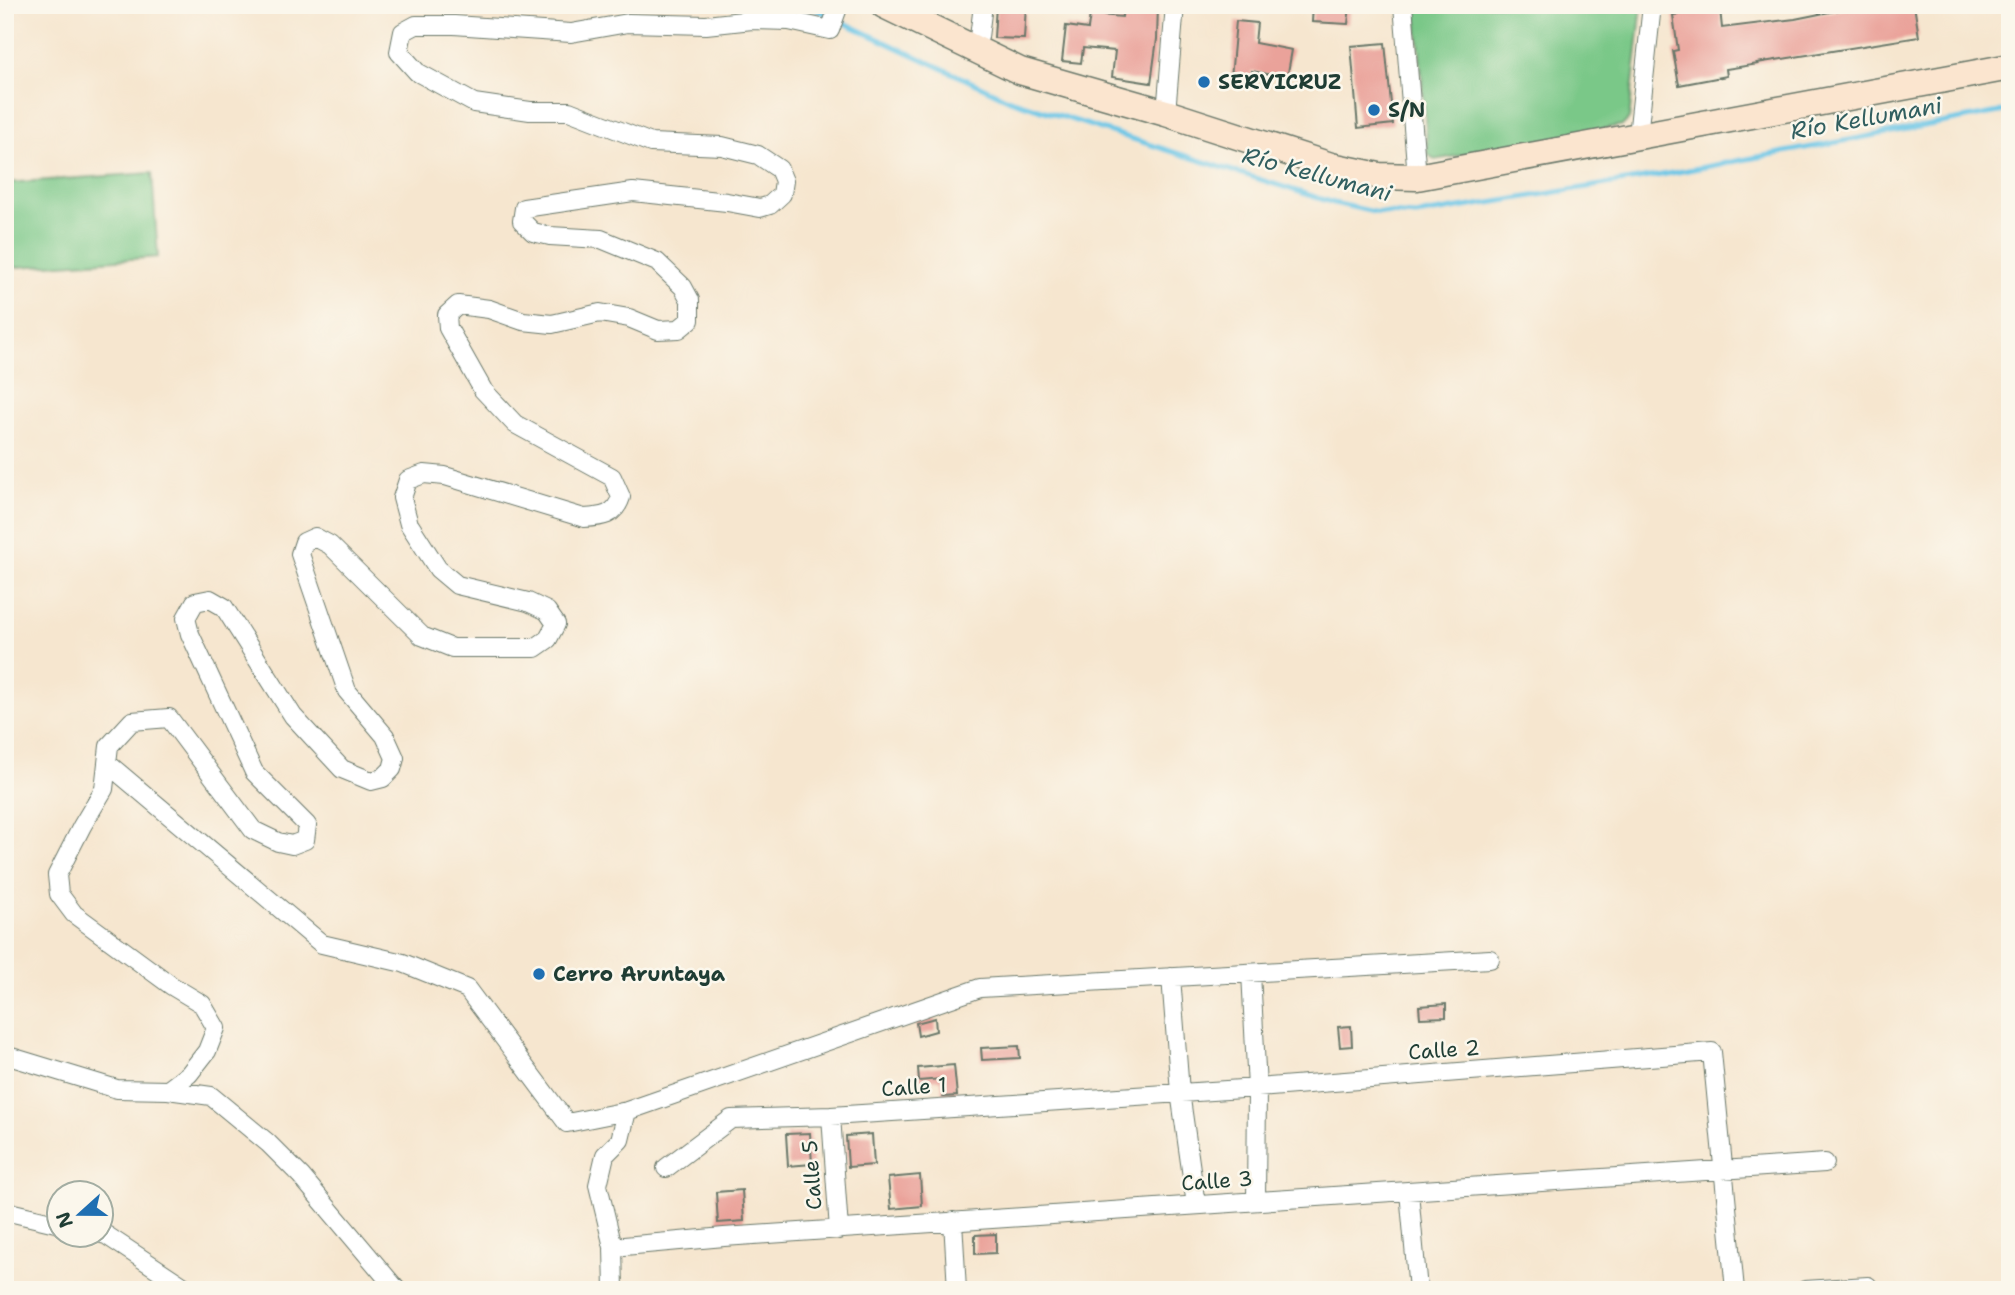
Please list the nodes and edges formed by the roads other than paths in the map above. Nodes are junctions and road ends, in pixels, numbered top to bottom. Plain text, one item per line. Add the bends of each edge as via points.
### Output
1 (839, 5) edge
2 (884, 5) edge
3 (983, 5) edge
4 (1175, 5) edge
5 (1403, 5) edge
6 (1653, 5) edge
7 (971, 49) junction
8 (2010, 67) edge
9 (1166, 113) junction
10 (1639, 136) junction
11 (1417, 177) junction
12 (107, 763) junction
13 (1490, 959) dead end
14 (1251, 973) junction
15 (1171, 977) junction
16 (5, 1055) edge
17 (1257, 1088) junction
18 (168, 1090) junction
19 (1180, 1092) junction
20 (627, 1111) junction
21 (831, 1116) junction
22 (1825, 1163) dead end
23 (666, 1168) dead end
24 (1724, 1169) junction
25 (1409, 1192) junction
26 (1256, 1201) junction
27 (1196, 1205) junction
28 (5, 1211) edge
29 (46, 1221) edge
30 (953, 1221) junction
31 (839, 1230) junction
32 (116, 1242) edge
33 (612, 1247) junction
34 (1868, 1286) dead end
35 (189, 1290) edge
36 (397, 1290) edge
37 (614, 1290) edge
38 (957, 1290) edge
39 (1418, 1290) edge
40 (1735, 1290) edge
41 (1805, 1290) edge

1 - 12 street via 830,30 789,21 752,20 706,25 628,23 570,33 454,25 416,25 404,32 399,52 416,72 474,103 569,111 651,143 722,146 758,155 779,169 784,181 782,194 760,208 633,192 524,208 522,221 533,232 601,239 657,262 690,300 690,320 679,329 658,330 600,313 552,324 458,305 447,315 448,328 483,390 515,424 612,477 621,497 618,507 601,517 584,518 445,476 424,474 408,480 402,498 409,524 438,569 457,585 547,611 556,624 548,639 535,648 452,648 422,636 330,545 315,537 304,542 300,554 347,691 385,736 395,758 392,769 371,781 342,769 293,716 224,607 210,599 195,602 186,618 190,634 254,772 307,825 305,840 292,845 253,830 169,718 132,721 109,746
2 - 7 street
3 - 7 street via 979,37
4 - 9 street
5 - 11 street
6 - 10 street
7 - 9 street via 1020,71
8 - 10 street
9 - 11 street via 1331,166 1379,176
10 - 11 street
12 - 18 street via 104,789 57,875 60,894 74,914 202,1004 216,1028 207,1051 189,1074
12 - 20 street via 322,944 403,963 467,989 567,1123
13 - 14 street
14 - 15 street
14 - 17 street
15 - 19 street
15 - 20 street via 980,988
16 - 18 street via 117,1089
17 - 19 street, Calle 2
17 - 24 street, Calle 2 via 1712,1052
17 - 26 street
18 - 36 street via 211,1096 268,1143
19 - 21 street, Calle 1
19 - 27 street
20 - 33 street via 620,1140 605,1155 598,1185
21 - 23 street, Calle 1 via 732,1119
21 - 31 street, Calle 5
22 - 24 street, Calle 3
24 - 25 street, Calle 3
24 - 40 street
25 - 26 street, Calle 3
25 - 39 street
26 - 27 street, Calle 3
27 - 30 street, Calle 3
28 - 29 street
30 - 31 street, Calle 3
30 - 38 street
31 - 33 street, Calle 3
32 - 35 street
33 - 37 street
34 - 41 street

